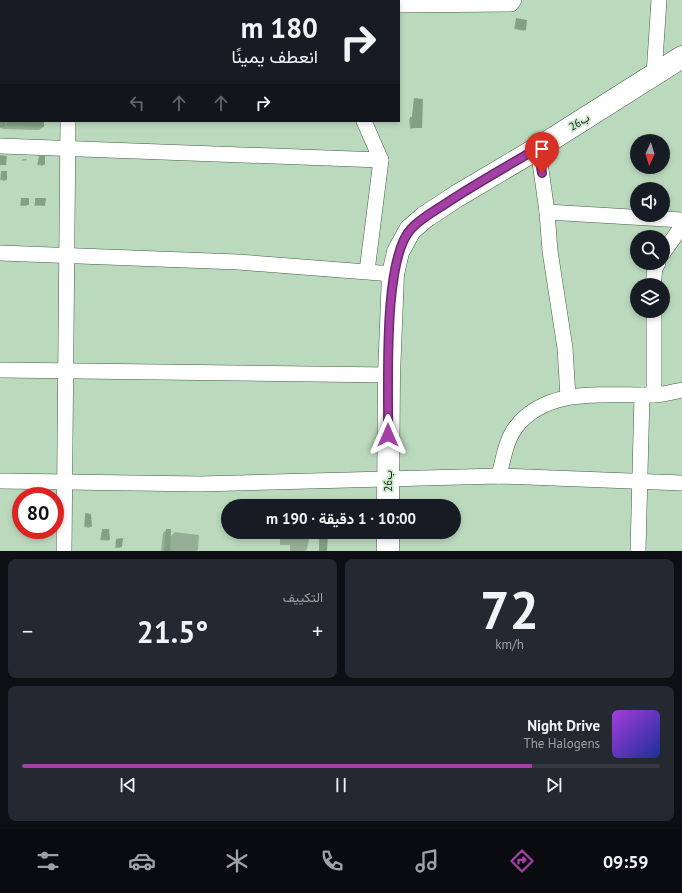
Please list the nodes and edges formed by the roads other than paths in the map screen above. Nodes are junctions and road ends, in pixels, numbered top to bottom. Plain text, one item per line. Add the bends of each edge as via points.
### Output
1 (514, 0) edge
2 (659, 0) edge
3 (400, 5) edge
4 (682, 57) edge
5 (654, 75) junction
6 (68, 122) edge
7 (364, 122) edge
8 (0, 146) edge
9 (68, 147) junction
10 (538, 148) junction
11 (381, 160) junction
12 (547, 212) junction
13 (682, 220) edge
14 (682, 226) edge
15 (670, 243) edge
16 (0, 253) edge
17 (68, 256) junction
18 (367, 271) junction
19 (393, 274) junction
20 (654, 318) edge
21 (0, 370) edge
22 (66, 371) junction
23 (388, 375) junction
24 (682, 390) edge
25 (648, 395) junction
26 (568, 397) junction
27 (499, 476) junction
28 (388, 480) junction
29 (0, 481) edge
30 (64, 481) junction
31 (639, 482) junction
32 (682, 483) edge
33 (388, 499) edge
34 (388, 539) edge
35 (64, 551) edge
36 (388, 551) edge
37 (638, 551) edge

1 - 3 street via 511,4
2 - 5 street
4 - 5 highway, 26ب
5 - 10 highway, 26ب
6 - 9 street
7 - 11 street
8 - 9 street
9 - 11 street
9 - 17 street
10 - 12 street
10 - 19 highway, 26ب via 457,196 410,230 398,252
11 - 18 street
12 - 13 street
12 - 26 street via 550,251 565,348
14 - 15 street
16 - 17 street
17 - 18 street via 238,262
17 - 22 street
18 - 19 street
19 - 23 highway, 26ب
20 - 25 street
21 - 22 street
22 - 23 street
22 - 30 street
23 - 28 highway, 26ب
24 - 25 street
25 - 26 street
25 - 31 street
26 - 27 street via 548,403 529,414 516,427 508,440
27 - 28 street
27 - 31 street
28 - 30 street via 200,484
28 - 33 highway, 26ب
29 - 30 street
30 - 35 street
31 - 32 street
31 - 37 street
34 - 36 highway

